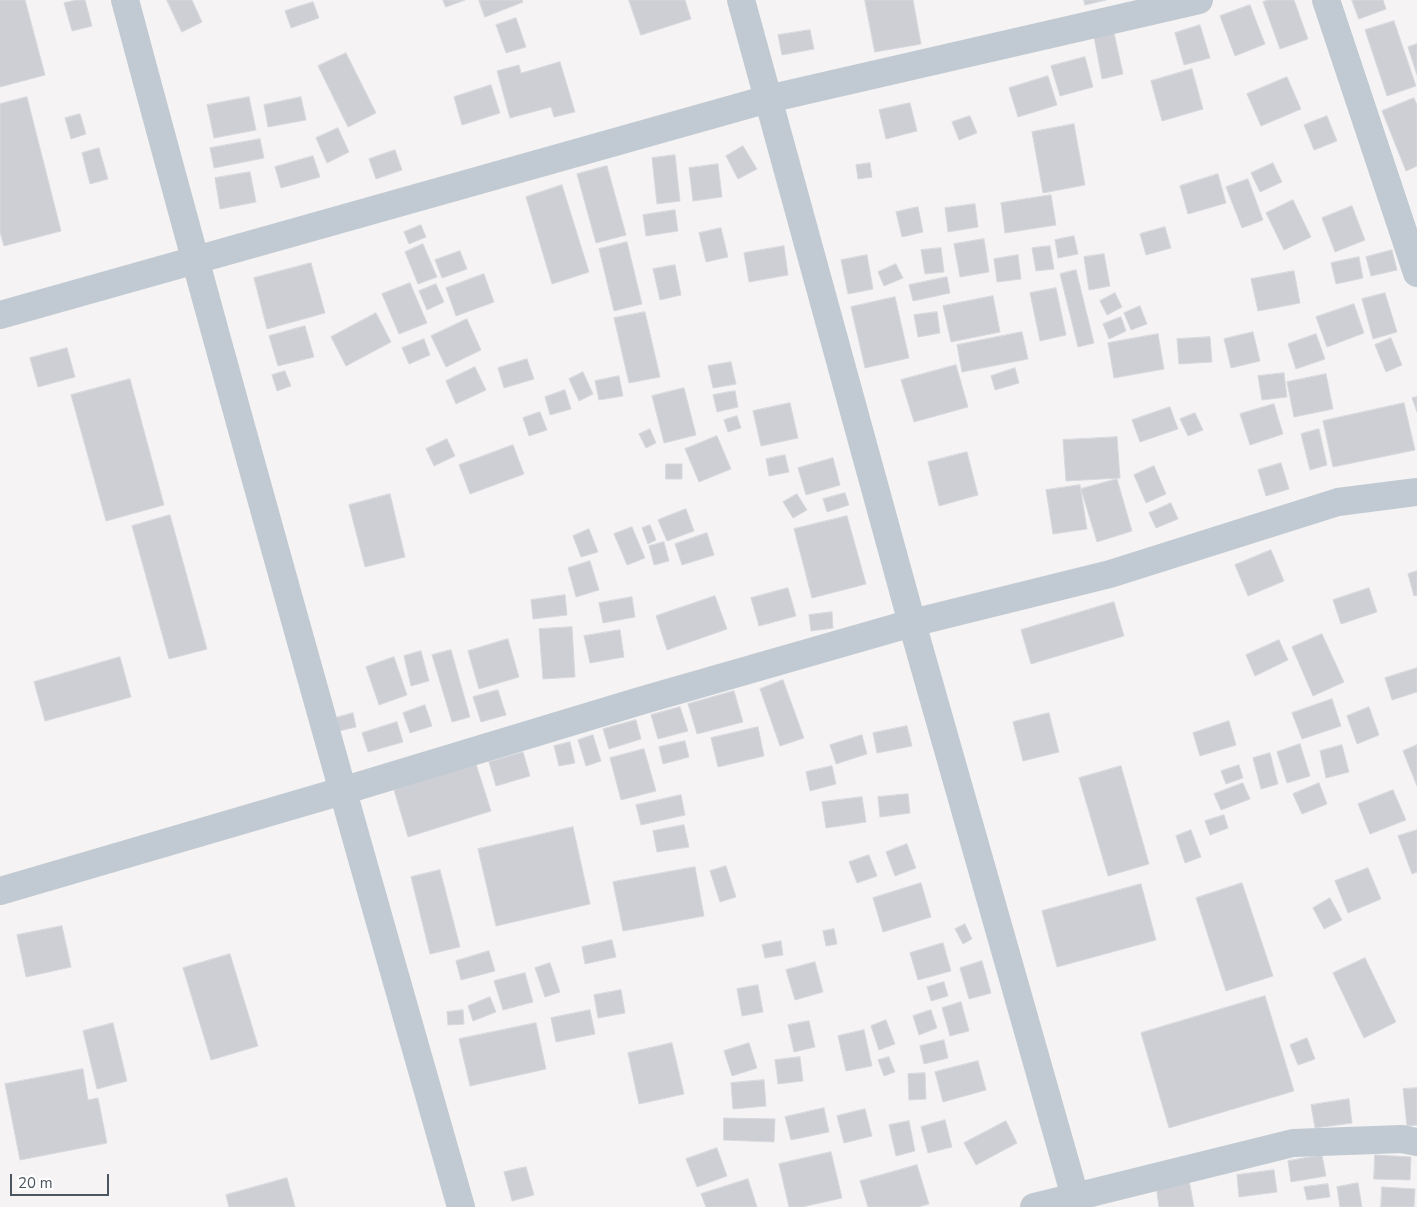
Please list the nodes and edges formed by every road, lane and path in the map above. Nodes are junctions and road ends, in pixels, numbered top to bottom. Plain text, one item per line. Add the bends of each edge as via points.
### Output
1 (125, 0) edge
2 (741, 0) edge
3 (1199, 0) edge
4 (1326, 0) edge
5 (768, 99) junction
6 (194, 260) junction
7 (1417, 273) edge
8 (0, 315) edge
9 (1417, 492) edge
10 (912, 622) junction
11 (342, 791) junction
12 (0, 891) edge
13 (1417, 1142) edge
14 (1076, 1202) edge
15 (461, 1207) edge
16 (1034, 1207) edge

1 - 6 street
2 - 5 street
3 - 5 street
4 - 7 street
5 - 6 street
5 - 10 street
6 - 8 street
6 - 11 street
9 - 10 street via 1338,502 1110,574
10 - 11 street
10 - 14 street
11 - 12 street
11 - 15 street
13 - 14 street via 1402,1139 1292,1143
14 - 16 street

